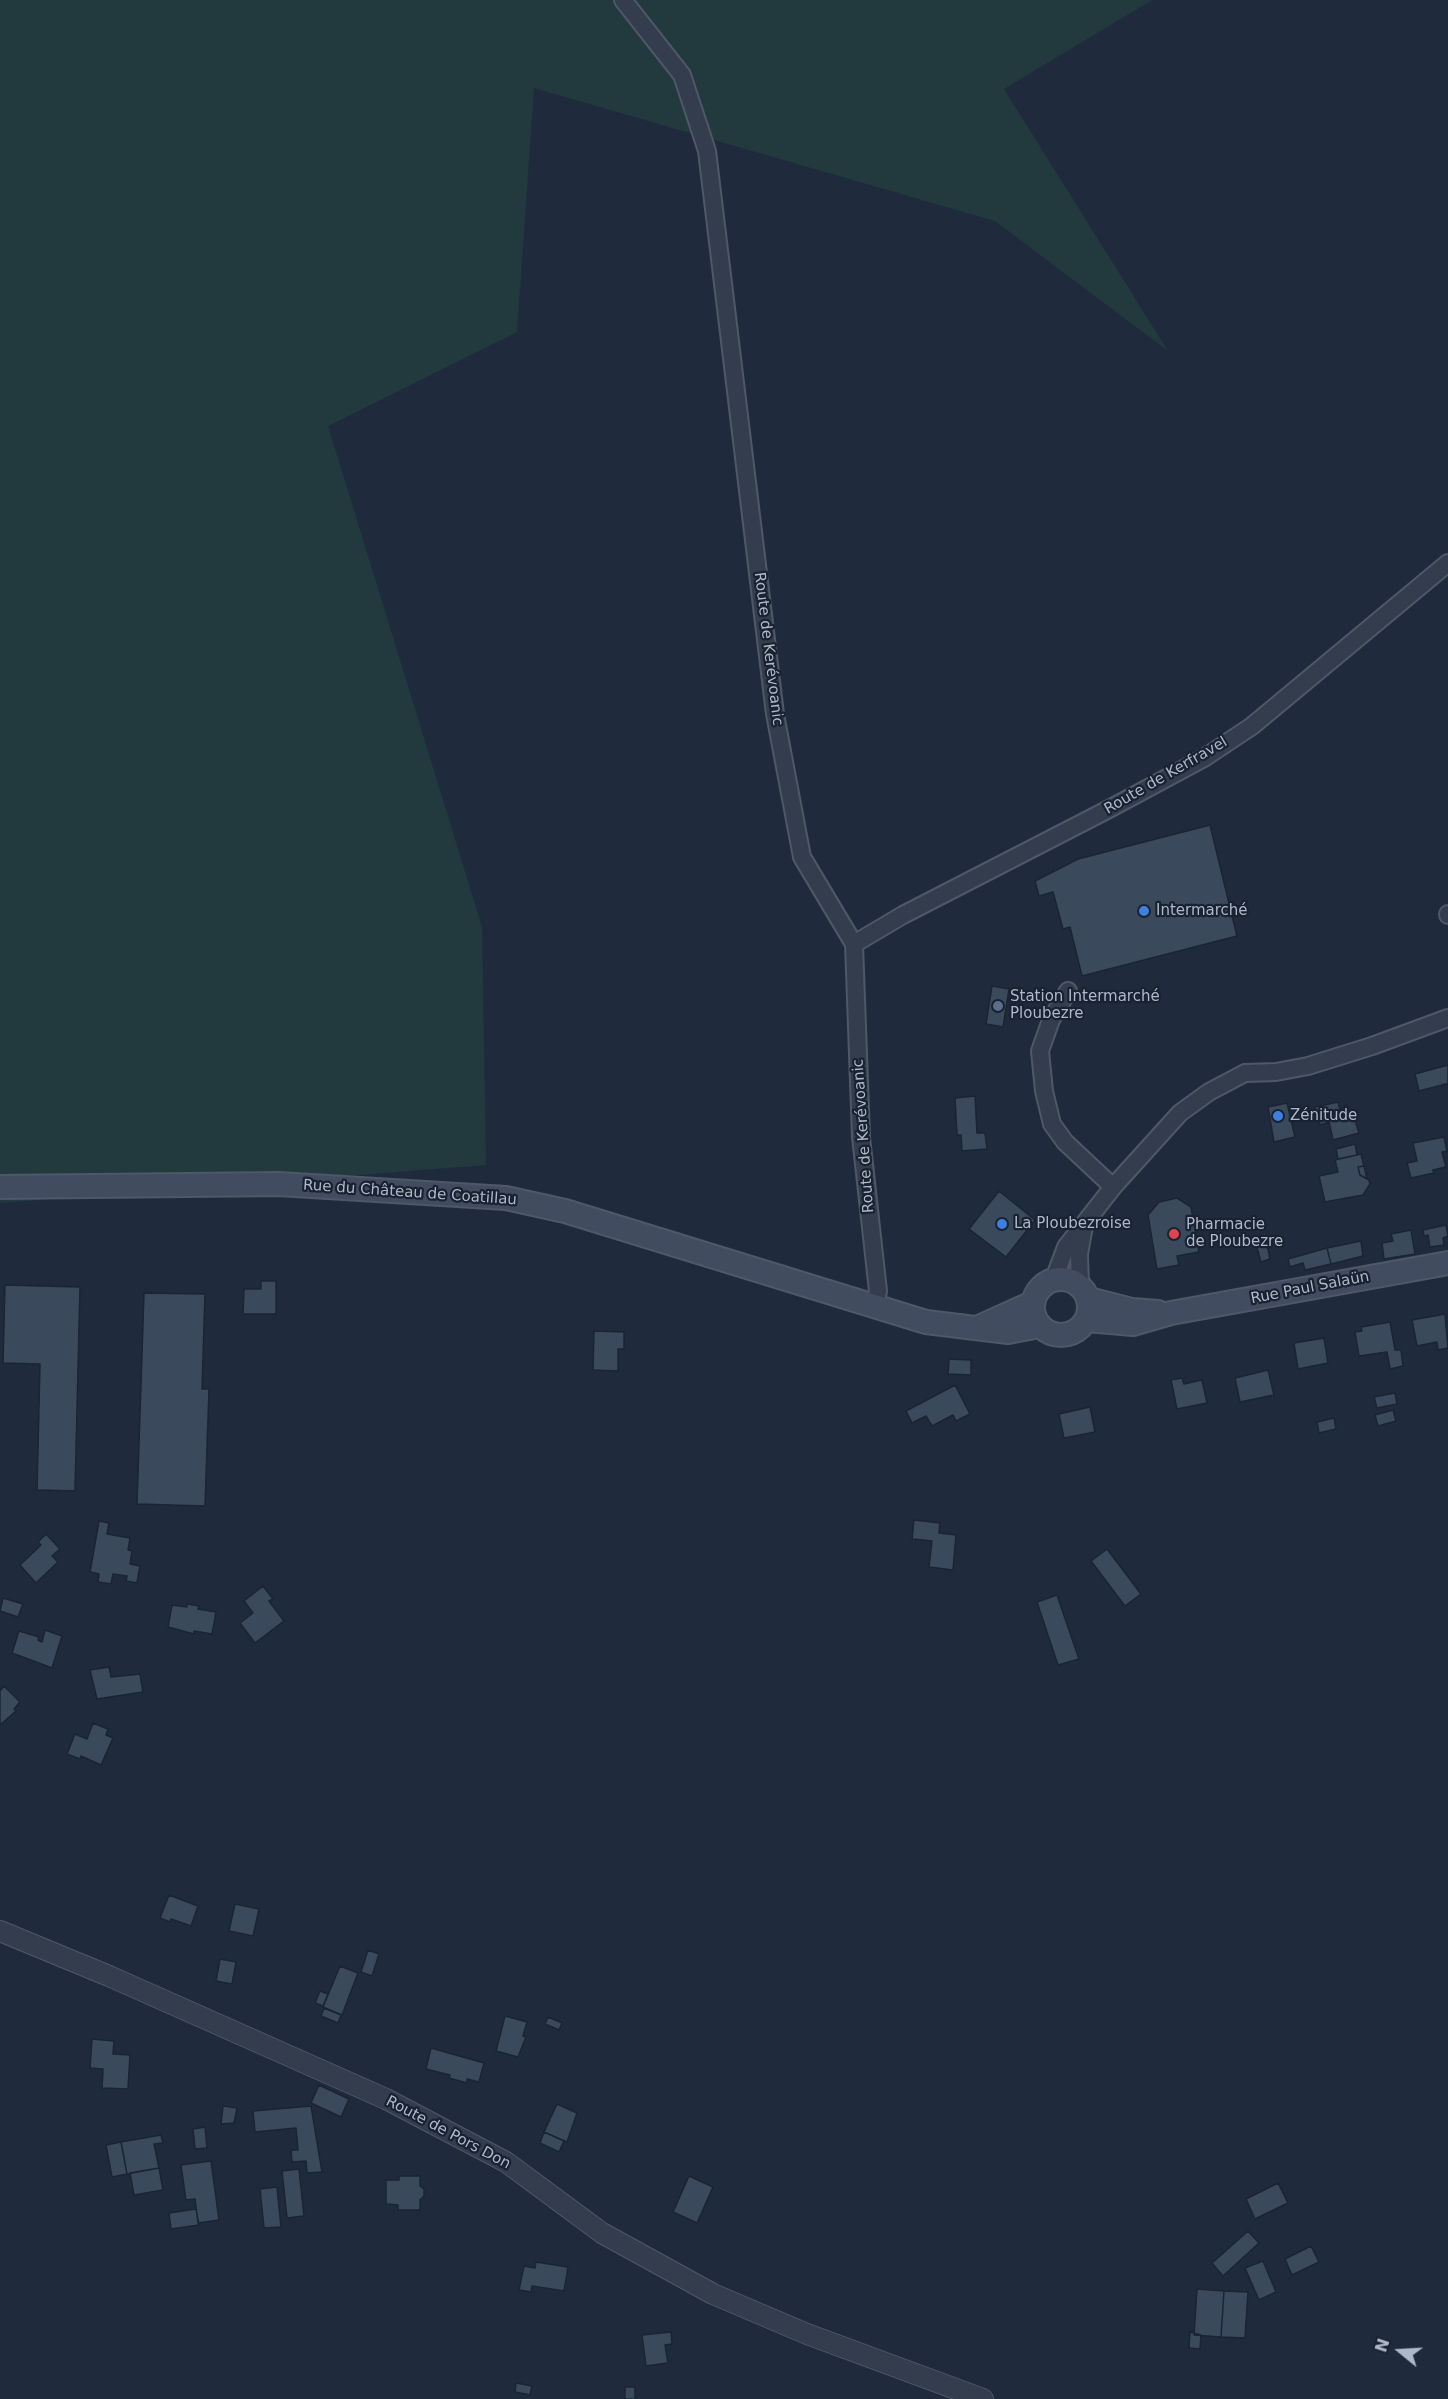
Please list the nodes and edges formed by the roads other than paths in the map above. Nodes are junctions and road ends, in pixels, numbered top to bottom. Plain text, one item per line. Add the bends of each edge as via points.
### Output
1 (624, 0) edge
2 (1448, 562) edge
3 (854, 944) junction
4 (1068, 991) dead end
5 (1448, 1018) edge
6 (0, 1187) edge
7 (1113, 1187) junction
8 (1084, 1225) junction
9 (1448, 1263) edge
10 (1054, 1279) junction
11 (1085, 1301) junction
12 (1032, 1303) junction
13 (876, 1308) junction
14 (1039, 1326) junction
15 (976, 1329) junction
16 (0, 1930) edge
17 (983, 2399) edge

1 - 3 street, Route de Kerévoanic via 682,75 708,151 775,714 802,857
2 - 3 street, Route de Kerfravel via 1252,726 1204,758
3 - 13 street, Route de Kerévoanic via 861,1137 878,1291
4 - 7 street via 1050,1020 1040,1051 1044,1091 1052,1124 1065,1142
5 - 7 street via 1308,1066 1245,1073 1180,1113
6 - 13 main road, Rue du Château de Coatillau via 279,1184 506,1198 738,1262
7 - 8 street
8 - 10 street via 1066,1246
8 - 11 street via 1079,1254
9 - 11 main road, Rue Paul Salaün via 1172,1313
10 - 11 main road via 1068,1279
10 - 12 main road via 1036,1292
11 - 14 main road via 1080,1329 1070,1335 1048,1333
12 - 14 main road
12 - 15 main road
13 - 15 main road via 927,1322
14 - 15 main road via 1008,1332
16 - 17 street, Route de Pors Don via 386,2099 506,2162 602,2233 713,2294 807,2334

